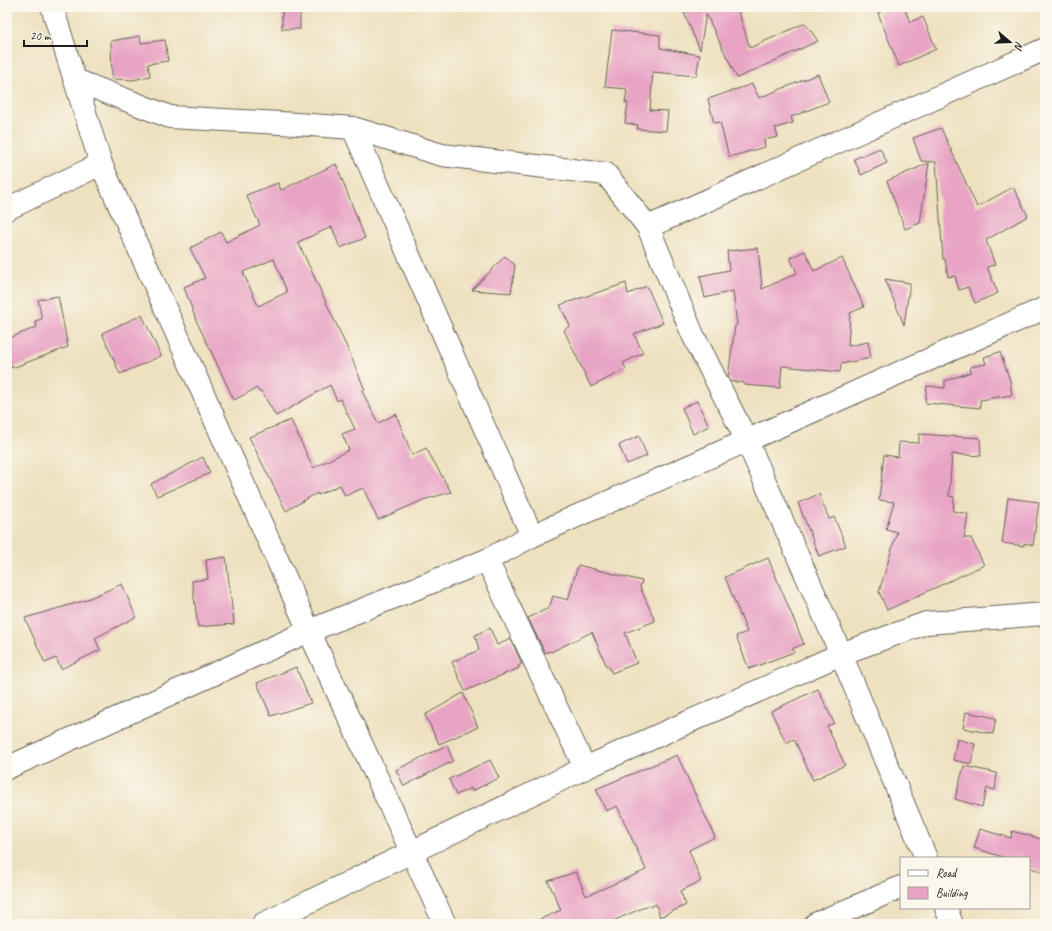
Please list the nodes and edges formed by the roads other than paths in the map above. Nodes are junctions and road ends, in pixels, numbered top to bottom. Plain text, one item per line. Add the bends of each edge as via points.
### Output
1 (52, 7) edge
2 (1045, 49) edge
3 (75, 80) junction
4 (353, 128) junction
5 (101, 164) junction
6 (7, 209) edge
7 (648, 227) junction
8 (1045, 308) edge
9 (747, 441) junction
10 (532, 536) junction
11 (487, 560) junction
12 (1045, 614) edge
13 (309, 631) junction
14 (841, 654) junction
15 (7, 768) edge
16 (585, 768) junction
17 (413, 852) junction
18 (926, 857) edge
19 (900, 886) edge
20 (946, 909) edge
21 (263, 924) edge
22 (445, 924) edge
23 (815, 924) edge
24 (952, 924) edge

1 - 3 street
2 - 7 street
3 - 4 street via 170,118
3 - 5 street
4 - 7 street via 442,154 606,174
4 - 10 street
5 - 6 street
5 - 13 street
7 - 9 street via 693,335
8 - 9 street
9 - 10 street
9 - 14 street
10 - 11 street
11 - 13 street
11 - 16 street
12 - 14 street via 926,624
13 - 15 street
13 - 17 street
14 - 16 street
14 - 18 street
16 - 17 street
17 - 21 street
17 - 22 street
19 - 23 street
20 - 24 street

